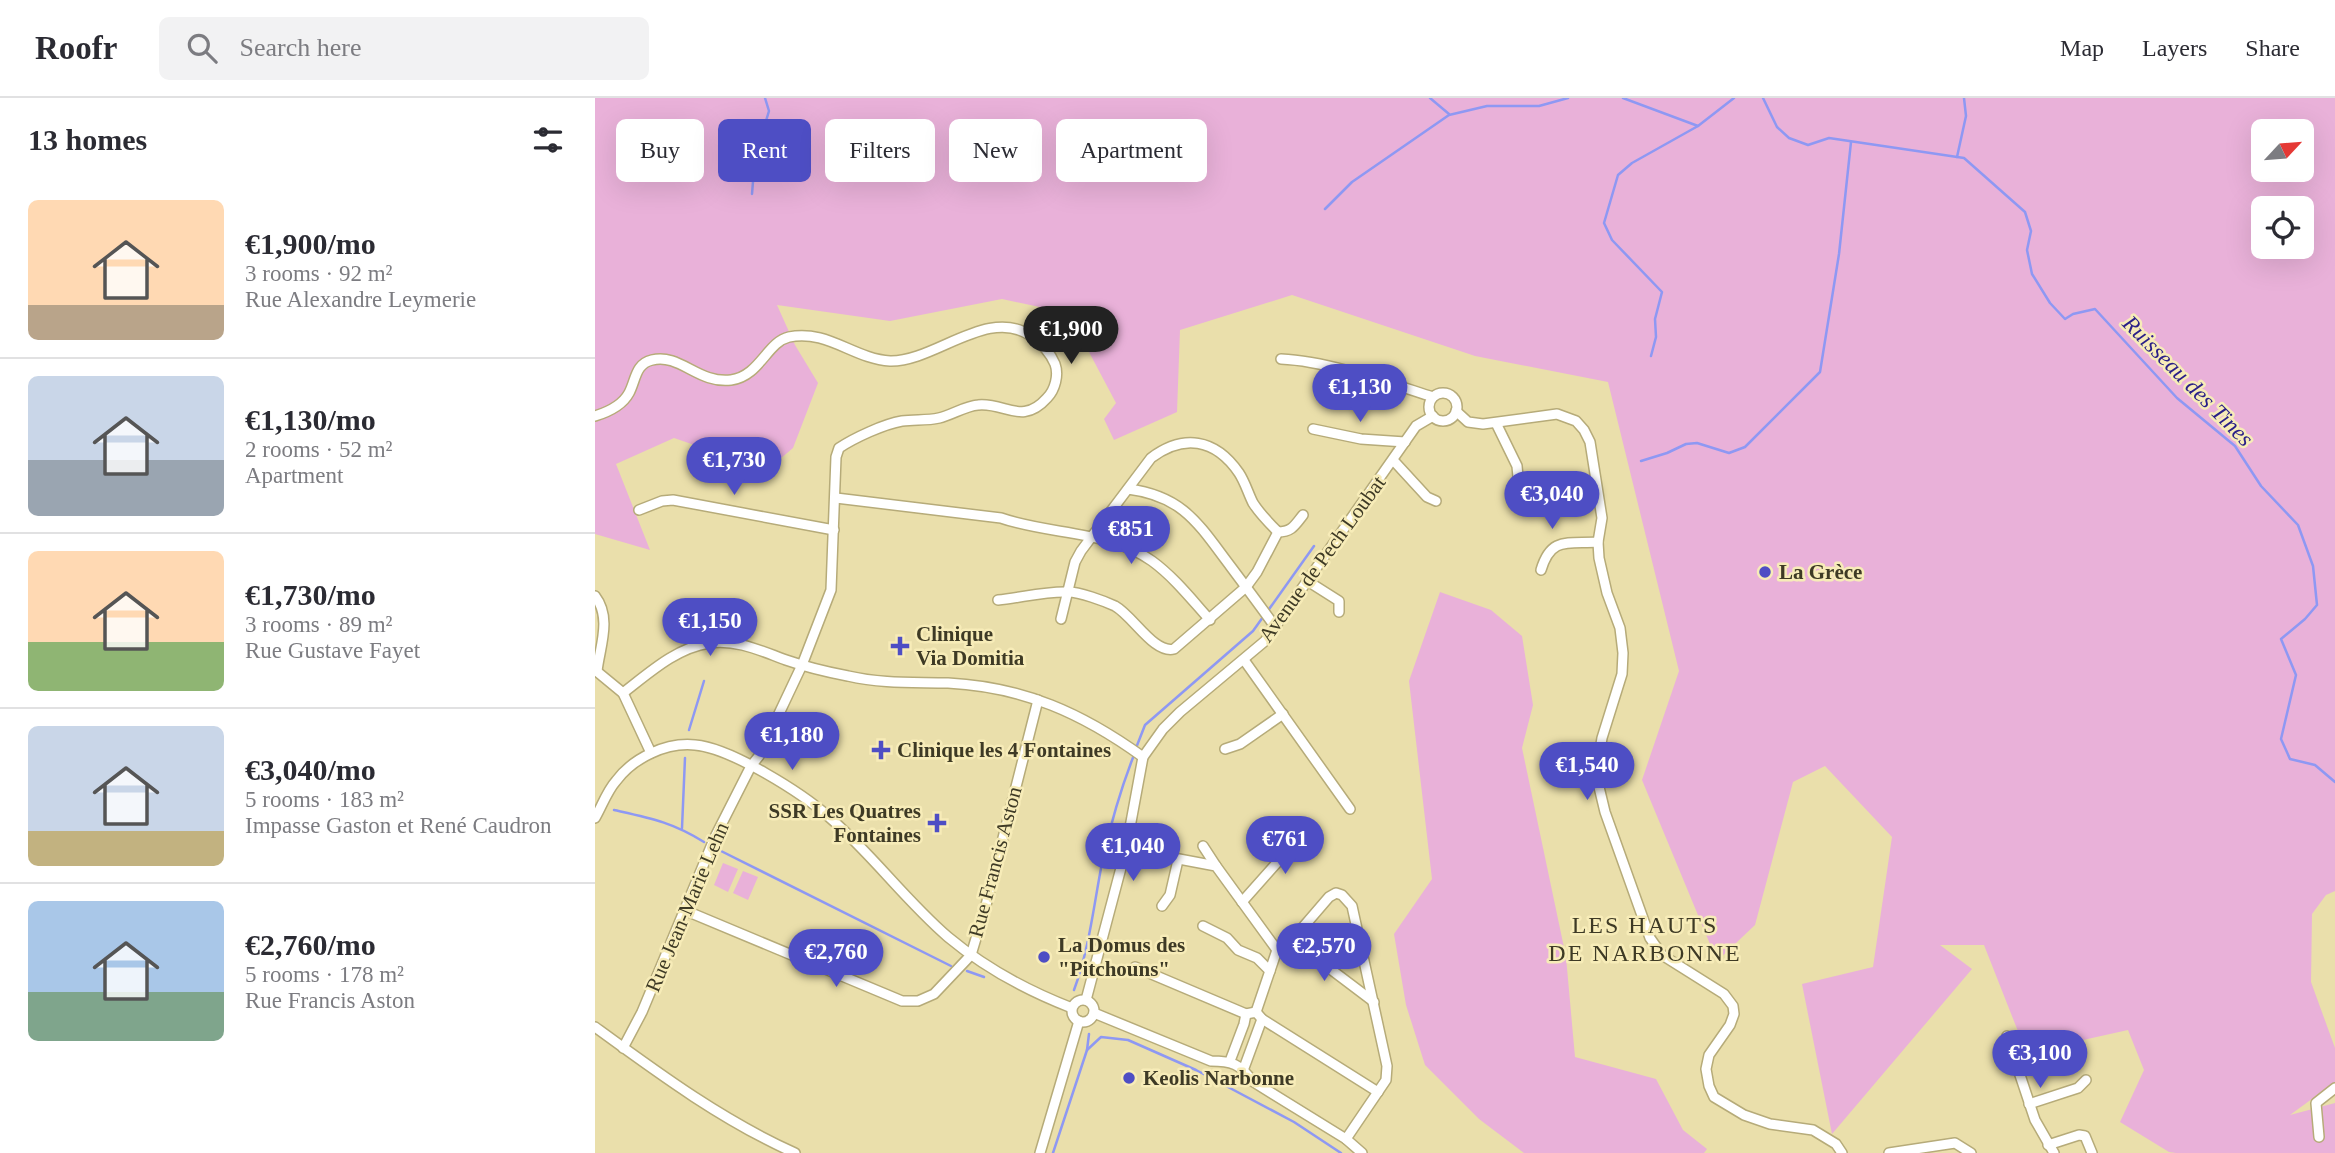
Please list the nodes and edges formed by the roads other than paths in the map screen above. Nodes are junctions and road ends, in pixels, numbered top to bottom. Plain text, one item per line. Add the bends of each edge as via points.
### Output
1 (1281, 359) dead end
2 (1433, 397) junction
3 (1456, 411) junction
4 (595, 416) edge
5 (1433, 416) junction
6 (1496, 423) junction
7 (1313, 429) dead end
8 (1405, 442) junction
9 (1393, 460) junction
10 (1518, 477) dead end
11 (1128, 489) junction
12 (836, 498) junction
13 (1436, 501) dead end
14 (639, 510) dead end
15 (1303, 514) dead end
16 (834, 530) junction
17 (1278, 532) junction
18 (1090, 538) junction
19 (1598, 542) junction
20 (1541, 570) dead end
21 (1309, 582) junction
22 (1246, 587) junction
23 (1069, 592) junction
24 (595, 596) edge
25 (998, 600) dead end
26 (1339, 612) dead end
27 (1061, 619) dead end
28 (1210, 620) junction
29 (1276, 628) junction
30 (1244, 660) junction
31 (802, 665) junction
32 (596, 671) edge
33 (623, 693) junction
34 (1038, 700) junction
35 (1283, 714) junction
36 (1225, 749) dead end
37 (651, 753) junction
38 (1140, 755) junction
39 (751, 766) junction
40 (1350, 809) dead end
41 (595, 818) edge
42 (1293, 833) dead end
43 (1203, 846) dead end
44 (1126, 849) junction
45 (1178, 860) junction
46 (1216, 866) junction
47 (1242, 902) junction
48 (1163, 906) dead end
49 (684, 910) junction
50 (1203, 926) dead end
51 (1292, 940) junction
52 (1277, 950) junction
53 (971, 955) junction
54 (1135, 967) dead end
55 (1270, 971) junction
56 (1086, 1000) junction
57 (1374, 1002) junction
58 (1072, 1008) junction
59 (1094, 1013) junction
60 (1246, 1014) junction
61 (1259, 1016) junction
62 (1079, 1021) junction
63 (595, 1027) edge
64 (2007, 1036) dead end
65 (624, 1048) junction
66 (1230, 1061) junction
67 (1244, 1068) junction
68 (2086, 1080) dead end
69 (2335, 1087) edge
70 (1378, 1091) junction
71 (2029, 1104) junction
72 (2319, 1137) dead end
73 (1346, 1139) junction
74 (2051, 1149) edge
75 (795, 1153) edge
76 (1040, 1153) edge
77 (1363, 1153) edge
78 (1842, 1153) edge
79 (1889, 1153) edge
80 (1971, 1153) edge
81 (2092, 1153) edge

1 - 2 street via 1354,373
2 - 3 street via 1449,394
2 - 5 street via 1429,409
3 - 5 street via 1446,421
3 - 6 street via 1468,422
4 - 12 street, Rue Jean-Marie Lehn via 624,400 639,367 649,360 666,358 701,376 734,380 765,359 775,344 799,336 817,336 869,357 890,360 918,357 955,339 995,328 1013,328 1040,342 1056,366 1049,397 1030,410 1013,412 979,404 928,421 898,422 847,443 836,457
5 - 8 street, Avenue de Pech Loubat via 1416,426
6 - 10 street
6 - 19 street via 1557,414 1576,421 1584,430 1602,518
7 - 8 street
8 - 9 street, Avenue de Pech Loubat
9 - 13 street
9 - 21 street, Avenue de Pech Loubat
11 - 17 street via 1151,458 1166,447 1189,441 1210,446 1239,473 1253,503
11 - 18 street
11 - 22 street via 1157,494 1195,519
12 - 16 street, Rue Jean-Marie Lehn
12 - 18 street via 1001,518
14 - 16 street via 673,500
15 - 17 street via 1291,530
16 - 31 street, Rue Jean-Marie Lehn via 831,590
17 - 22 street
18 - 23 street via 1075,562
18 - 28 street via 1152,561
19 - 20 street via 1556,545 1545,554
19 - 78 street via 1601,573 1620,628 1623,653 1622,674 1602,737 1599,788 1650,938 1662,955 1724,994 1733,1006 1730,1025 1709,1055 1710,1090 1744,1115 1813,1130
21 - 26 street via 1339,601
21 - 29 street, Avenue de Pech Loubat
22 - 28 street
22 - 29 street
23 - 25 street
23 - 27 street
23 - 28 street via 1115,606 1164,650 1174,649
24 - 32 street via 604,616
29 - 30 street, Avenue de Pech Loubat
30 - 35 street
30 - 38 street, Avenue de Pech Loubat via 1180,712
31 - 33 street via 734,643 711,643 682,651
31 - 34 street via 904,684 980,686
31 - 39 street, Rue Jean-Marie Lehn
32 - 33 street
33 - 37 street
34 - 38 street via 1096,725
34 - 53 street, Rue Francis Aston
35 - 36 street
35 - 40 street
37 - 39 street via 695,745
37 - 41 street via 616,781
38 - 44 street, Avenue de Pech Loubat
39 - 49 street, Rue Jean-Marie Lehn
39 - 53 street via 828,816 917,910
42 - 47 street via 1290,848
43 - 46 street
44 - 45 street
44 - 56 street, Avenue de Pech Loubat
45 - 46 street
45 - 48 street
46 - 47 street
47 - 52 street
49 - 53 street, Rue Francis Aston via 902,1001 934,994
49 - 65 street, Rue Jean-Marie Lehn
50 - 55 street via 1257,958
51 - 52 street
51 - 57 street
51 - 57 street via 1329,897 1342,895 1352,905
52 - 55 street
53 - 58 street
54 - 60 street
55 - 61 street
56 - 58 street
56 - 59 street via 1094,1006
57 - 70 street via 1387,1066
58 - 62 street
59 - 62 street via 1086,1022
59 - 66 street via 1211,1061
60 - 61 street
60 - 66 street
61 - 67 street
61 - 70 street
62 - 76 street
63 - 65 street
64 - 71 street
65 - 75 street via 701,1101
66 - 67 street
67 - 73 street via 1252,1082
68 - 71 street via 2078,1088
69 - 72 street via 2316,1103
70 - 73 street
71 - 74 street
73 - 77 street
74 - 81 street via 2079,1135 2085,1136
79 - 80 street via 1955,1143

